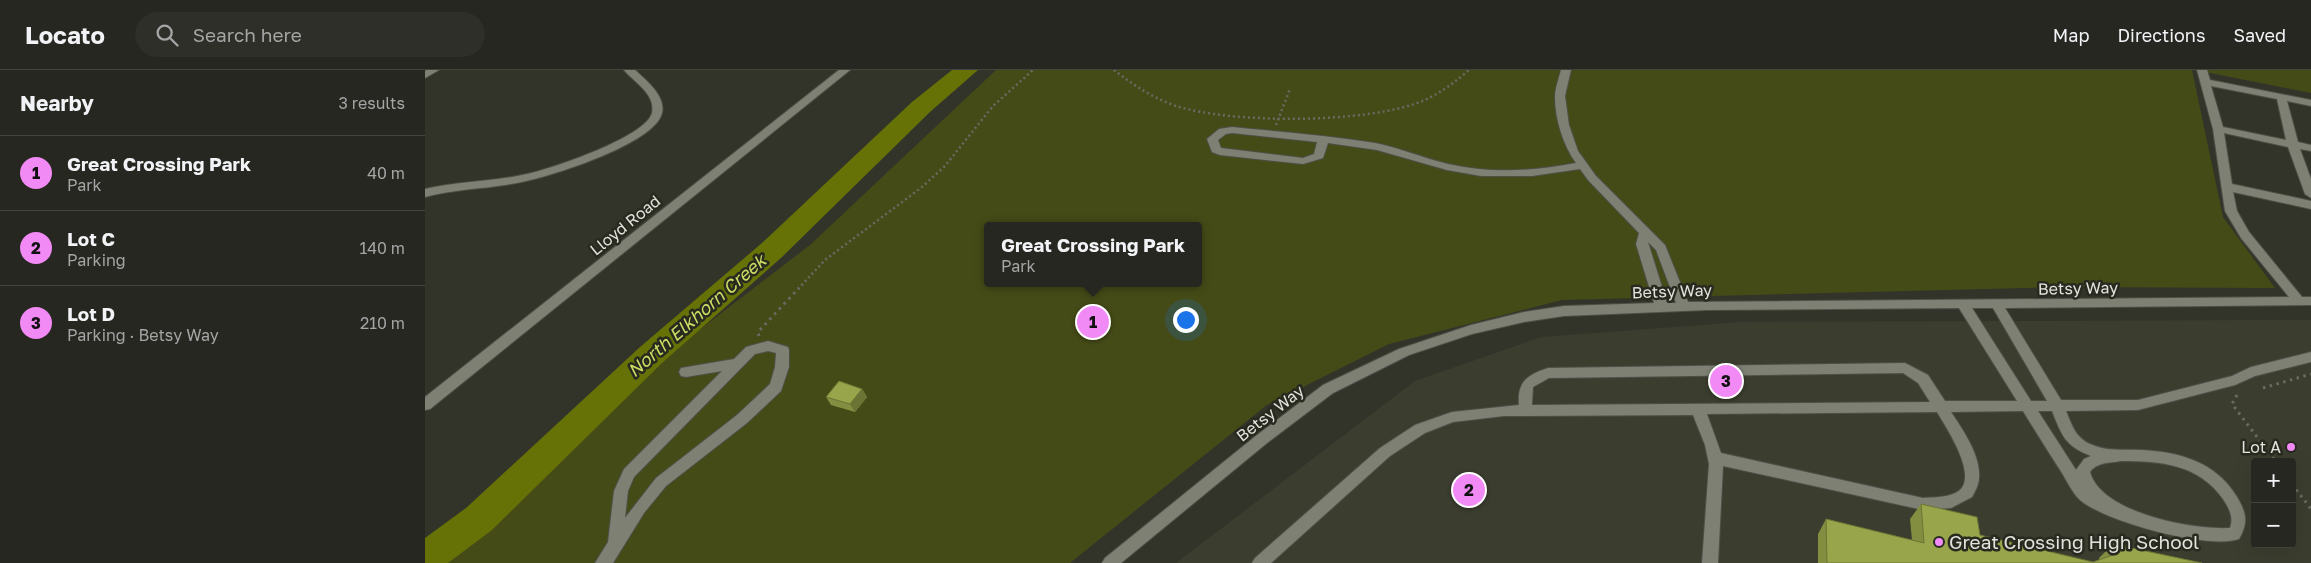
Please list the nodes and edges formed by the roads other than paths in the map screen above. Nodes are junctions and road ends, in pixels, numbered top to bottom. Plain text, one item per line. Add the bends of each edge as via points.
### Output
1 (434, 70) edge
2 (629, 70) edge
3 (845, 70) edge
4 (1567, 70) edge
5 (2202, 70) edge
6 (425, 75) edge
7 (2206, 82) junction
8 (2281, 97) junction
9 (2311, 103) edge
10 (2218, 129) junction
11 (1323, 140) junction
12 (2293, 144) junction
13 (2311, 148) edge
14 (1583, 165) junction
15 (2228, 187) junction
16 (425, 193) edge
17 (2311, 194) edge
18 (2311, 206) edge
19 (1645, 232) junction
20 (1667, 265) junction
21 (1649, 266) junction
22 (2305, 301) edge
23 (1963, 305) junction
24 (1997, 305) junction
25 (1684, 307) junction
26 (1662, 308) junction
27 (2311, 357) edge
28 (737, 364) junction
29 (686, 372) dead end
30 (425, 405) edge
31 (1940, 406) junction
32 (2026, 406) junction
33 (2057, 406) junction
34 (1698, 410) junction
35 (1526, 411) junction
36 (2112, 457) junction
37 (1715, 458) junction
38 (2140, 519) junction
39 (623, 527) junction
40 (1115, 561) edge
41 (604, 563) edge
42 (1260, 563) edge
43 (1710, 563) edge

1 - 6 street
2 - 16 street via 647,84 656,98 655,121 648,130 626,143 527,178 454,186
3 - 30 street, Lloyd Road
4 - 14 street via 1560,96 1564,125 1573,151
5 - 7 street
7 - 8 street
7 - 10 street
8 - 9 street
8 - 12 street
10 - 12 street
10 - 15 street
11 - 11 street via 1223,131 1215,135 1212,145 1224,153 1303,161 1319,156
11 - 14 street via 1387,149 1448,167 1501,175 1537,174
12 - 13 street
12 - 17 street
14 - 19 street
15 - 18 street
15 - 22 street via 2231,211 2245,235
19 - 20 street via 1661,248
19 - 21 street via 1642,244
20 - 21 street
20 - 25 street
21 - 26 street
22 - 24 street, Betsy Way
23 - 24 street, Betsy Way
23 - 25 street, Betsy Way
23 - 32 street
24 - 33 street
25 - 26 street, Betsy Way
26 - 40 street, Betsy Way via 1564,311 1524,317 1404,352 1328,390 1262,439
27 - 33 street via 2275,364 2235,380 2138,405
28 - 29 street
28 - 39 street via 629,473 621,491
28 - 39 street via 751,350 768,346 783,350 776,387 742,419 661,482
31 - 32 street
31 - 34 street
31 - 35 street via 1915,372 1882,366 1548,373 1533,377 1527,384 1524,390
31 - 37 street via 1970,457 1974,476 1961,497 1946,503 1923,504
32 - 33 street
32 - 38 street via 2083,494 2115,513
33 - 36 street via 2073,440 2095,453
34 - 35 street
34 - 37 street
35 - 42 street via 1452,417 1420,429 1385,452
36 - 38 street via 2085,463 2082,470 2085,484 2112,505
36 - 38 street via 2153,456 2189,463 2207,473 2226,492 2239,514 2240,526 2234,534 2221,536
37 - 43 street
39 - 41 street

